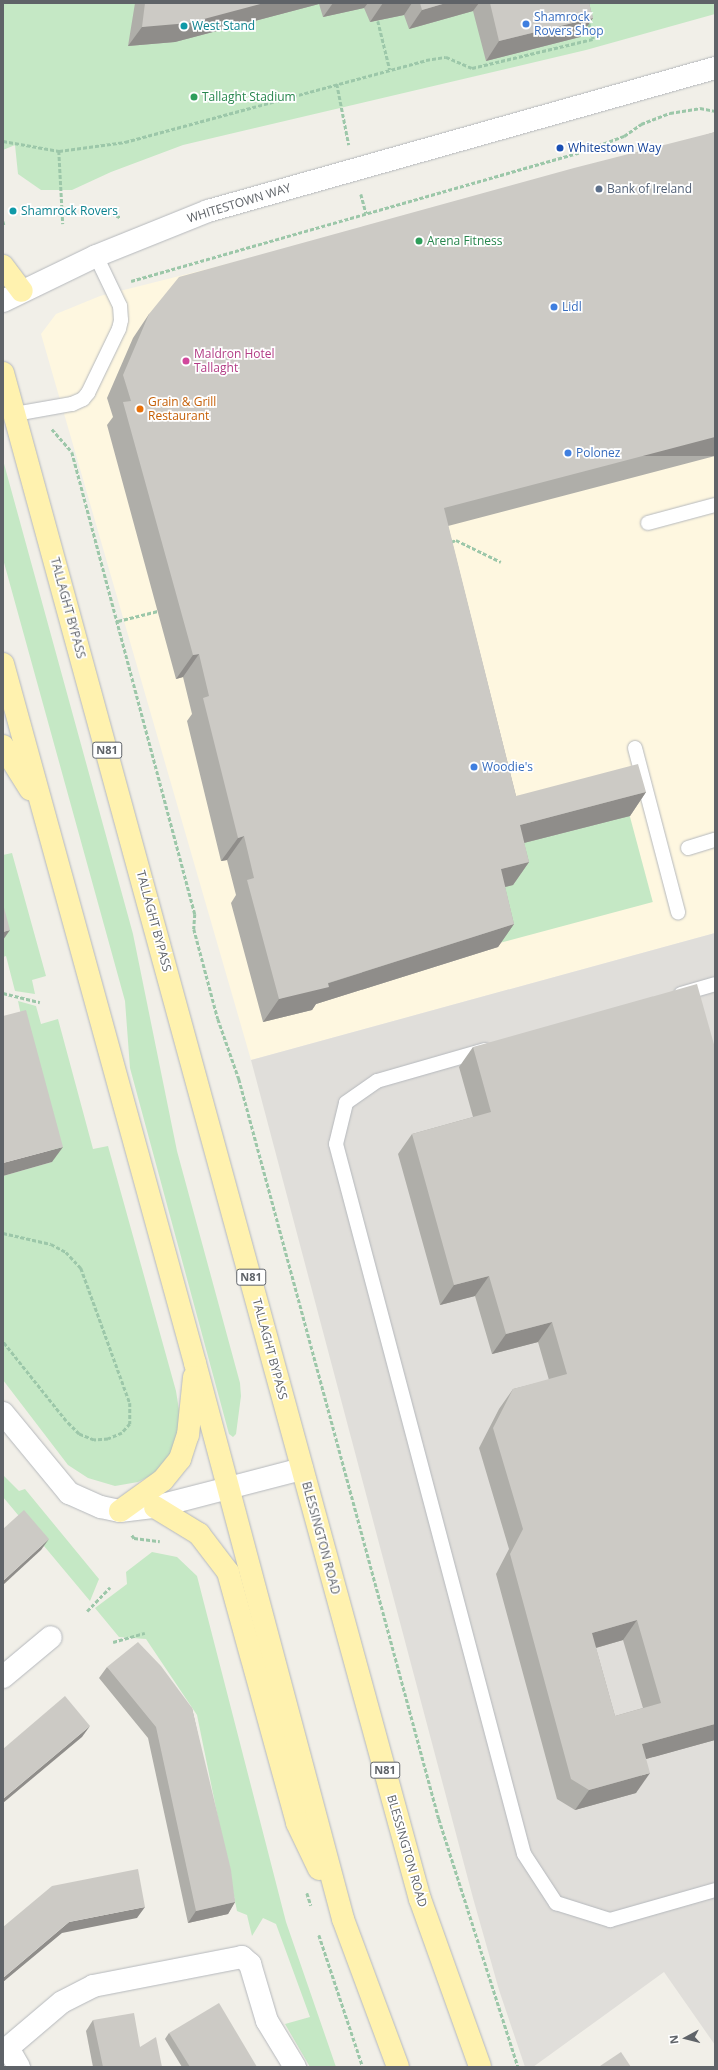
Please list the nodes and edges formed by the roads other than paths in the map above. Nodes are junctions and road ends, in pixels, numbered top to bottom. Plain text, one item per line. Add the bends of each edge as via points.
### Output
1 (715, 68) edge
2 (96, 256) junction
3 (3, 266) edge
4 (22, 291) junction
5 (3, 301) edge
6 (3, 373) edge
7 (15, 414) junction
8 (715, 504) edge
9 (715, 511) edge
10 (3, 664) edge
11 (3, 746) edge
12 (635, 748) dead end
13 (42, 809) junction
14 (715, 840) edge
15 (688, 848) dead end
16 (678, 912) dead end
17 (715, 984) edge
18 (669, 997) edge
19 (500, 1046) edge
20 (195, 1363) junction
21 (3, 1413) edge
22 (302, 1469) junction
23 (228, 1489) junction
24 (155, 1508) junction
25 (120, 1511) junction
26 (51, 1637) dead end
27 (3, 1677) edge
28 (715, 1890) edge
29 (343, 1919) junction
30 (6, 2050) edge
31 (19, 2067) edge
32 (295, 2067) edge
33 (398, 2067) edge
34 (480, 2067) edge

1 - 2 street, WHITESTOWN WAY via 208,211
2 - 4 street, WHITESTOWN WAY
2 - 7 lane via 120,306 121,320 88,393 83,399 72,404
3 - 4 main road
4 - 5 street, WHITESTOWN WAY
6 - 7 main road, TALLAGHT BYPASS / N81
7 - 22 main road, TALLAGHT BYPASS / N81
8 - 9 lane via 648,524
10 - 13 main road
11 - 13 main road
12 - 16 lane
13 - 20 main road
14 - 15 lane
17 - 18 lane
19 - 28 lane via 377,1081 346,1103 336,1144 524,1854 556,1903 610,1920
20 - 23 main road
20 - 25 main road via 188,1435 180,1458 163,1480
21 - 25 street via 69,1493 101,1507
22 - 23 street
22 - 34 main road, BLESSINGTON ROAD / N81 via 420,1899
23 - 24 street
23 - 29 main road
24 - 25 street
24 - 29 main road via 199,1534 228,1572 297,1823
26 - 27 street
29 - 33 main road
30 - 31 street
30 - 32 street via 62,2002 83,1990 105,1983 242,1958 248,1960 267,2021

